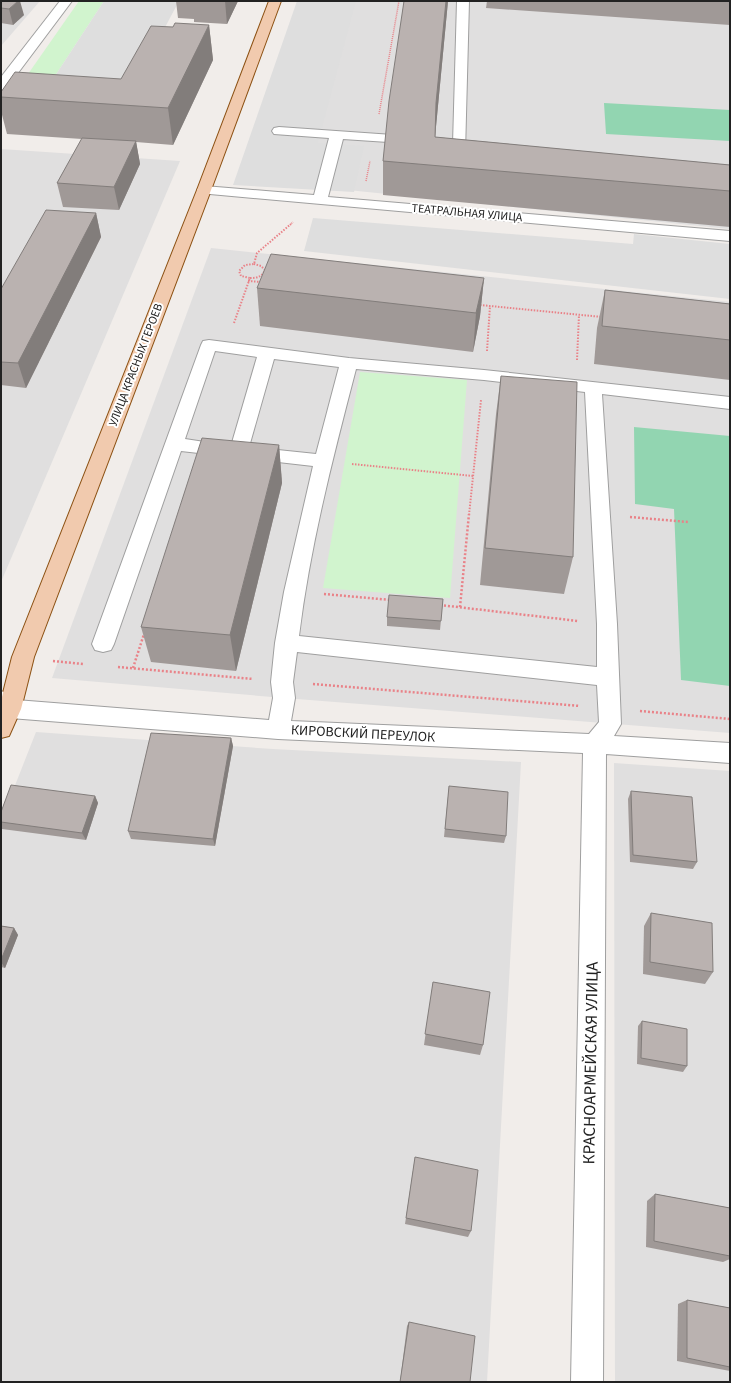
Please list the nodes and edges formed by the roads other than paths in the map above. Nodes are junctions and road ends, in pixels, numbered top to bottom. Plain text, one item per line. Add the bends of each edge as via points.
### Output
1 (66, 1) edge
2 (275, 1) edge
3 (463, 1) edge
4 (1, 86) edge
5 (279, 131) dead end
6 (337, 135) junction
7 (382, 137) road end
8 (481, 159) edge
9 (204, 190) junction
10 (320, 200) junction
11 (730, 236) edge
12 (267, 353) junction
13 (349, 363) junction
14 (593, 388) junction
15 (730, 403) edge
16 (174, 444) junction
17 (238, 452) junction
18 (323, 461) junction
19 (286, 643) junction
20 (103, 644) dead end
21 (608, 677) junction
22 (5, 704) edge
23 (1, 729) edge
24 (278, 730) junction
25 (595, 744) junction
26 (730, 753) edge
27 (587, 1382) edge

1 - 4 street
2 - 9 main road, УЛИЦА КРАСНЫХ ГЕРОЕВ
3 - 8 street via 454,143 458,157
5 - 6 street
6 - 7 street
6 - 10 street
9 - 10 street, ТЕАТРАЛЬНАЯ УЛИЦА
9 - 22 main road, УЛИЦА КРАСНЫХ ГЕРОЕВ
10 - 11 street, ТЕАТРАЛЬНАЯ УЛИЦА via 670,234
12 - 13 street
12 - 16 street via 209,345
12 - 17 street
13 - 14 street
13 - 18 street
14 - 15 street
14 - 21 street via 608,624
16 - 17 street
16 - 20 street
17 - 18 street
18 - 19 street via 294,592
19 - 21 street
19 - 24 street via 282,682 284,698
21 - 25 street via 610,724
22 - 23 main road, УЛИЦА КРАСНЫХ ГЕРОЕВ
22 - 24 street, КИРОВСКИЙ ПЕРЕУЛОК
24 - 25 street, КИРОВСКИЙ ПЕРЕУЛОК
25 - 26 street, КИРОВСКИЙ ПЕРЕУЛОК
25 - 27 street, КРАСНОАРМЕЙСКАЯ УЛИЦА

